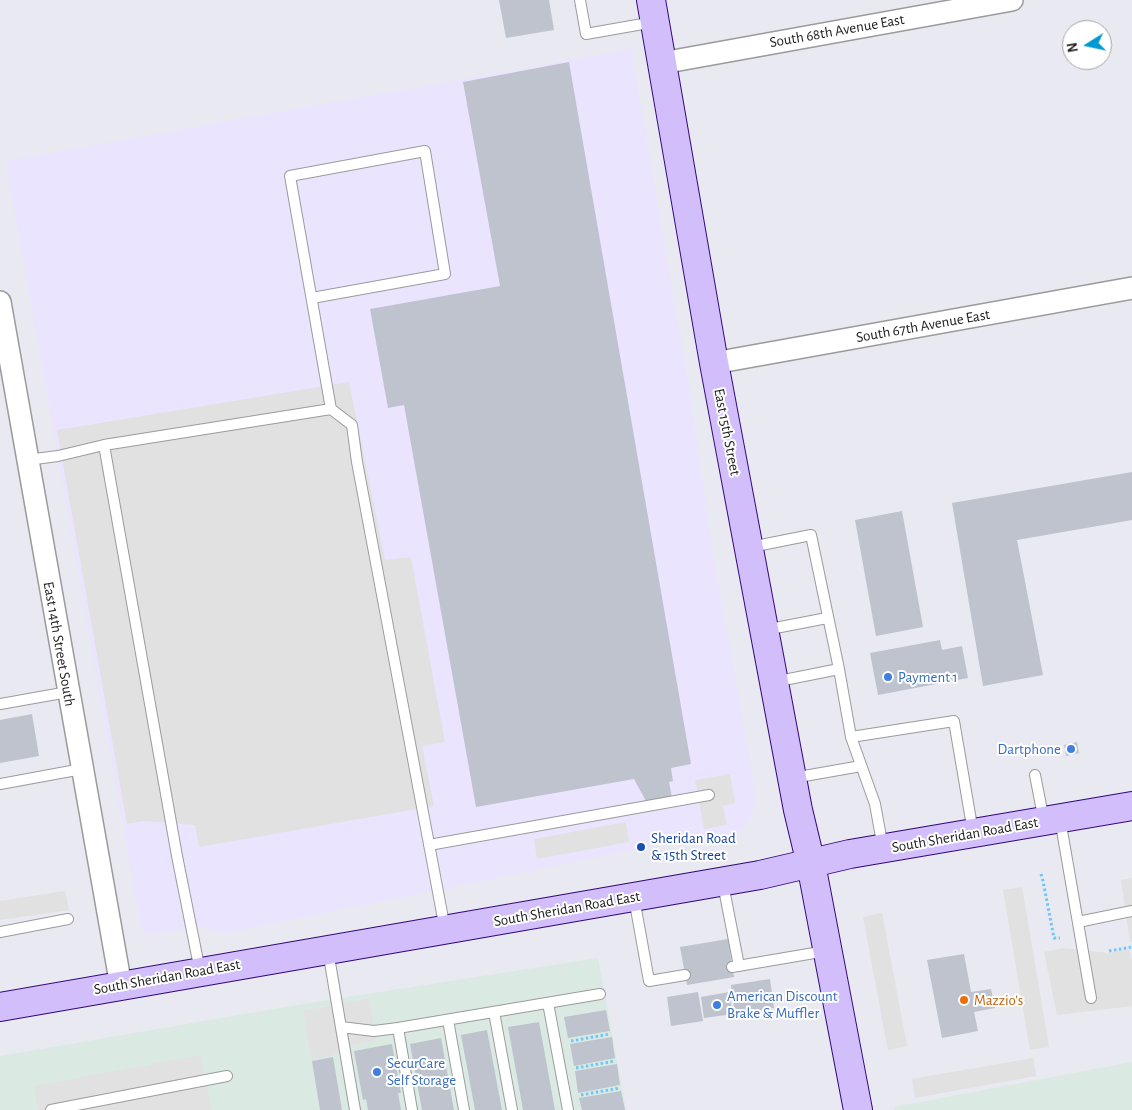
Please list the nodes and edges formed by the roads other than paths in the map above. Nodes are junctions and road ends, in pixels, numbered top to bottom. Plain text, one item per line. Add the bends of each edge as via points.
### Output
1 (580, 0) edge
2 (1012, 0) edge
3 (653, 11) edge
4 (662, 62) junction
5 (1132, 288) edge
6 (312, 298) junction
7 (0, 302) edge
8 (714, 363) junction
9 (331, 409) junction
10 (104, 445) junction
11 (27, 460) junction
12 (749, 548) junction
13 (827, 618) junction
14 (764, 630) junction
15 (839, 669) junction
16 (774, 682) junction
17 (68, 692) junction
18 (0, 704) edge
19 (851, 737) junction
20 (861, 766) junction
21 (82, 769) junction
22 (1035, 775) dead end
23 (792, 778) junction
24 (0, 784) edge
25 (709, 795) dead end
26 (1132, 806) edge
27 (1052, 820) junction
28 (973, 833) junction
29 (429, 845) junction
30 (883, 848) junction
31 (811, 864) junction
32 (723, 882) junction
33 (634, 898) junction
34 (1132, 911) edge
35 (68, 919) dead end
36 (1078, 922) junction
37 (445, 930) junction
38 (0, 932) edge
39 (328, 950) junction
40 (827, 951) junction
41 (200, 972) junction
42 (685, 975) dead end
43 (121, 986) junction
44 (600, 994) dead end
45 (1091, 998) dead end
46 (548, 1003) junction
47 (0, 1006) edge
48 (494, 1012) junction
49 (448, 1020) junction
50 (341, 1027) junction
51 (398, 1028) junction
52 (227, 1076) dead end
53 (51, 1110) edge
54 (355, 1110) edge
55 (412, 1110) edge
56 (464, 1110) edge
57 (512, 1110) edge
58 (568, 1110) edge
59 (858, 1110) edge

1 - 3 lane via 586,34
2 - 4 street, South 68th Avenue East
3 - 4 main road, East 15th Street
4 - 8 main road, East 15th Street
5 - 8 street, South 67th Avenue East
6 - 6 lane via 290,176 425,151 444,274
6 - 9 lane
7 - 11 street, East 14th Street South
8 - 12 main road, East 15th Street
9 - 10 lane
9 - 29 lane via 352,425
10 - 11 lane
10 - 41 lane
11 - 17 street, East 14th Street South
12 - 13 lane via 812,535
12 - 14 main road, East 15th Street
13 - 14 lane
13 - 15 lane
14 - 16 main road, East 15th Street
15 - 16 lane
15 - 19 lane
16 - 23 main road, East 15th Street
17 - 18 lane
17 - 21 street, East 14th Street South
19 - 20 lane
19 - 28 lane via 954,721
20 - 23 lane
20 - 30 lane via 876,804
21 - 24 lane
21 - 43 street, East 14th Street South
22 - 27 lane
23 - 31 main road, East 15th Street
25 - 29 lane
26 - 27 main road, South Sheridan Road East
27 - 28 main road, South Sheridan Road East
27 - 36 lane
28 - 30 main road, South Sheridan Road East
29 - 37 lane
30 - 31 main road, South Sheridan Road East
31 - 32 main road, South Sheridan Road East
31 - 40 main road, East 15th Street
32 - 33 main road, South Sheridan Road East
32 - 40 lane via 736,967
33 - 37 main road, South Sheridan Road East
33 - 42 lane via 649,981
34 - 36 lane
35 - 38 lane
36 - 45 lane
37 - 39 main road, South Sheridan Road East
39 - 41 main road, South Sheridan Road East
39 - 50 lane
40 - 59 main road, East 15th Street
41 - 43 main road, South Sheridan Road East
43 - 47 main road, South Sheridan Road East
44 - 46 lane
46 - 48 lane
46 - 58 lane
48 - 49 lane
48 - 57 lane
49 - 51 lane
49 - 56 lane
50 - 51 lane via 374,1031
50 - 54 lane
51 - 55 lane
52 - 53 lane

